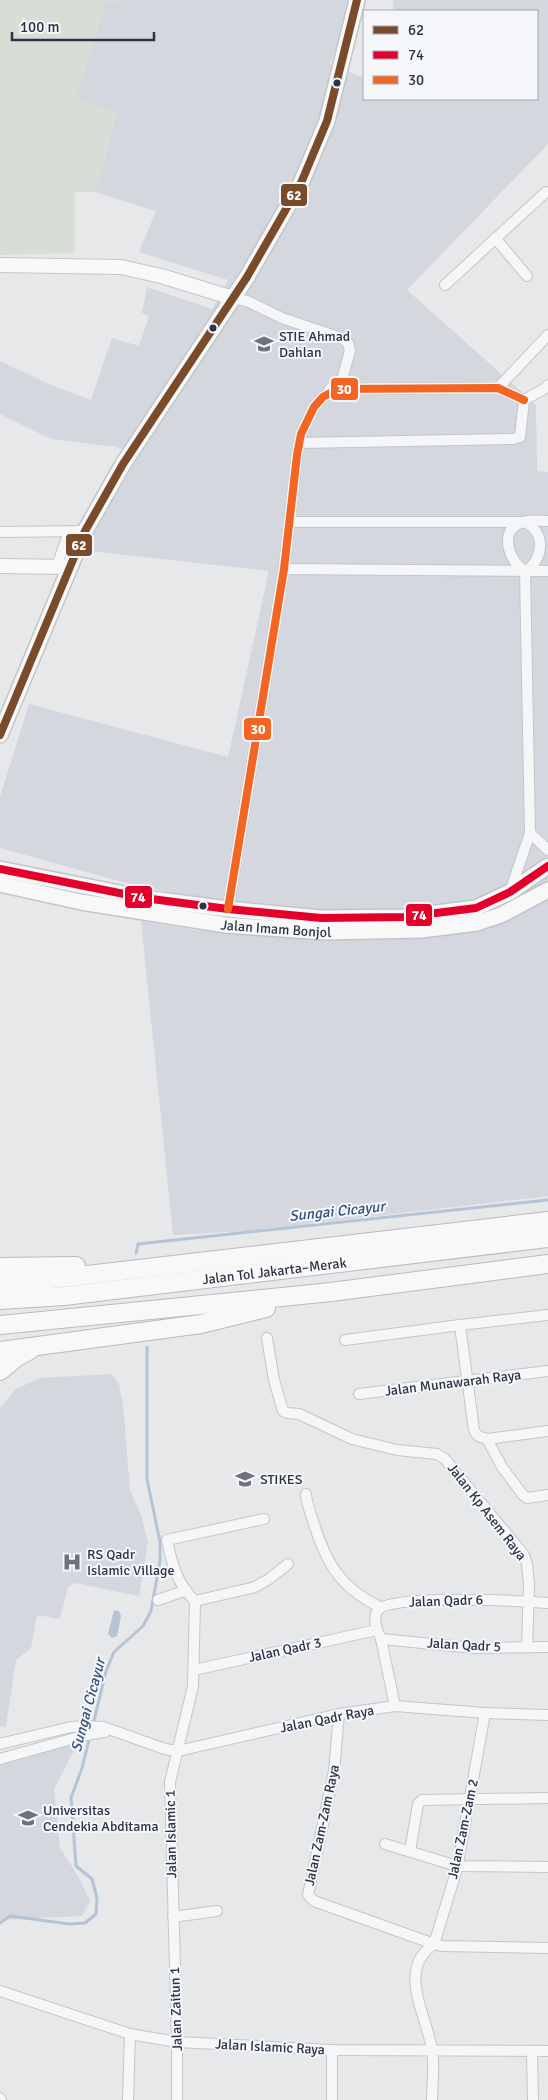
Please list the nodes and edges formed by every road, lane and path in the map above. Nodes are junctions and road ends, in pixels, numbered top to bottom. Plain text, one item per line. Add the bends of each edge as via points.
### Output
1 (357, 0) edge
2 (547, 192) edge
3 (495, 238) junction
4 (0, 266) edge
5 (527, 276) dead end
6 (445, 284) dead end
7 (232, 298) junction
8 (548, 335) edge
9 (548, 385) edge
10 (498, 388) junction
11 (524, 400) junction
12 (301, 443) junction
13 (548, 521) edge
14 (291, 522) junction
15 (522, 522) junction
16 (69, 531) junction
17 (85, 531) junction
18 (0, 532) edge
19 (0, 566) edge
20 (63, 566) junction
21 (284, 569) junction
22 (525, 571) junction
23 (548, 571) edge
24 (0, 735) edge
25 (530, 833) junction
26 (548, 850) edge
27 (548, 866) edge
28 (0, 869) edge
29 (0, 884) edge
30 (548, 890) edge
31 (510, 892) junction
32 (228, 909) junction
33 (322, 925) junction
34 (548, 1221) edge
35 (548, 1238) edge
36 (196, 1262) junction
37 (548, 1264) edge
38 (0, 1267) edge
39 (0, 1284) edge
40 (332, 1292) junction
41 (0, 1300) edge
42 (548, 1314) edge
43 (0, 1325) edge
44 (460, 1325) junction
45 (267, 1338) dead end
46 (345, 1340) dead end
47 (44, 1344) junction
48 (0, 1351) edge
49 (0, 1371) edge
50 (548, 1371) edge
51 (468, 1380) junction
52 (359, 1394) dead end
53 (548, 1431) edge
54 (487, 1439) junction
55 (306, 1494) dead end
56 (548, 1495) edge
57 (264, 1519) dead end
58 (288, 1564) dead end
59 (184, 1591) junction
60 (158, 1600) dead end
61 (524, 1601) junction
62 (195, 1602) junction
63 (548, 1603) edge
64 (378, 1611) junction
65 (379, 1634) junction
66 (527, 1647) junction
67 (548, 1647) edge
68 (194, 1670) junction
69 (395, 1706) junction
70 (485, 1713) junction
71 (339, 1714) junction
72 (548, 1715) edge
73 (87, 1731) junction
74 (0, 1744) edge
75 (178, 1751) junction
76 (0, 1759) edge
77 (548, 1798) edge
78 (470, 1799) junction
79 (385, 1844) dead end
80 (410, 1852) junction
81 (457, 1866) junction
82 (548, 1868) edge
83 (217, 1911) dead end
84 (172, 1917) junction
85 (434, 1944) junction
86 (548, 1948) edge
87 (0, 1990) edge
88 (130, 2034) junction
89 (177, 2042) junction
90 (332, 2050) junction
91 (432, 2050) junction
92 (548, 2051) edge
93 (532, 2052) junction
94 (128, 2100) edge
95 (176, 2100) edge
96 (332, 2100) edge
97 (432, 2100) edge
98 (533, 2100) edge

1 - 7 main road via 335,92 311,161 280,221
2 - 3 street
3 - 5 street
3 - 6 street
4 - 7 street via 121,267
7 - 12 street via 341,338 348,344 350,351 342,383 312,403 304,418 298,440
7 - 17 main road via 123,464
8 - 10 street
9 - 11 street
10 - 11 street
10 - 12 street via 337,389 314,407
11 - 12 street via 520,437 513,439
12 - 14 street
13 - 15 street
14 - 15 street
14 - 21 street
15 - 22 street via 513,526 508,544 510,556 518,568
15 - 22 street via 534,527 539,536 536,561
16 - 17 street
16 - 18 street
16 - 20 street
17 - 20 main road
19 - 20 street
20 - 24 main road
21 - 22 street
21 - 32 street
22 - 23 street
22 - 25 street
25 - 26 street
25 - 31 street
27 - 31 main road, Jalan Imam Bonjol
28 - 32 main road, Jalan Imam Bonjol via 144,898
29 - 33 main road, Jalan Imam Bonjol via 81,902 226,925
30 - 33 main road, Jalan Imam Bonjol via 501,915 477,923 420,930
31 - 33 main road, Jalan Imam Bonjol via 476,908
32 - 33 main road, Jalan Imam Bonjol
34 - 36 highway
35 - 41 highway, Jalan Tol Jakarta–Merak via 64,1296
36 - 38 highway
36 - 39 highway
37 - 40 highway, Jalan Tol Jakarta–Merak
40 - 43 highway, Jalan Tol Jakarta–Merak
40 - 47 highway via 200,1324
42 - 44 street
44 - 46 street
44 - 51 street
45 - 61 street, Jalan Kp Asem Raya via 274,1380 283,1411 287,1414 299,1414 352,1439 445,1458 524,1555 529,1585
47 - 48 highway
47 - 49 highway via 22,1354
50 - 51 street, Jalan Munawarah Raya
51 - 52 street, Jalan Munawarah Raya
51 - 54 street via 474,1430 479,1437
53 - 54 street
54 - 56 street via 502,1467 527,1498
55 - 64 street via 307,1505 332,1569
57 - 59 street via 167,1540 173,1567
58 - 62 street via 255,1587
59 - 60 street
59 - 62 street
61 - 63 street, Jalan Qadr 6
61 - 64 street, Jalan Qadr 6 via 450,1600 392,1604
61 - 66 street
62 - 68 street, Jalan Islamic 1
64 - 65 street
65 - 66 street, Jalan Qadr 5 via 474,1648
65 - 68 street, Jalan Qadr 3
65 - 69 street
66 - 67 street, Jalan Qadr 5
68 - 75 street, Jalan Islamic 1 via 194,1686
69 - 70 street, Jalan Qadr Raya
69 - 71 street, Jalan Qadr Raya
70 - 72 street, Jalan Qadr Raya
70 - 78 street, Jalan Zam-Zam 2
71 - 75 street, Jalan Qadr Raya
71 - 85 street, Jalan Zam-Zam Raya via 334,1771 308,1895 314,1901
73 - 74 street, Jalan Qadr Raya via 71,1727
73 - 75 street, Jalan Qadr Raya via 105,1731
73 - 76 street, Jalan Qadr Raya
75 - 84 street, Jalan Islamic 1 via 170,1782
77 - 78 street
78 - 80 street via 424,1799 420,1802
78 - 81 street, Jalan Zam-Zam 2
79 - 80 street
80 - 81 street
81 - 82 street
81 - 85 street, Jalan Zam-Zam 2
83 - 84 street
84 - 89 street, Jalan Zaitun 1
85 - 86 street
85 - 91 street via 425,1950 416,1966 416,1988
87 - 88 street, Jalan Islamic Raya
88 - 89 street, Jalan Islamic Raya
88 - 94 street
89 - 90 street, Jalan Islamic Raya
89 - 95 street, Jalan Zaitun 1
90 - 91 street, Jalan Islamic Raya
90 - 96 street
91 - 93 street, Jalan Islamic Raya
91 - 97 street
92 - 93 street, Jalan Islamic Raya
93 - 98 street

